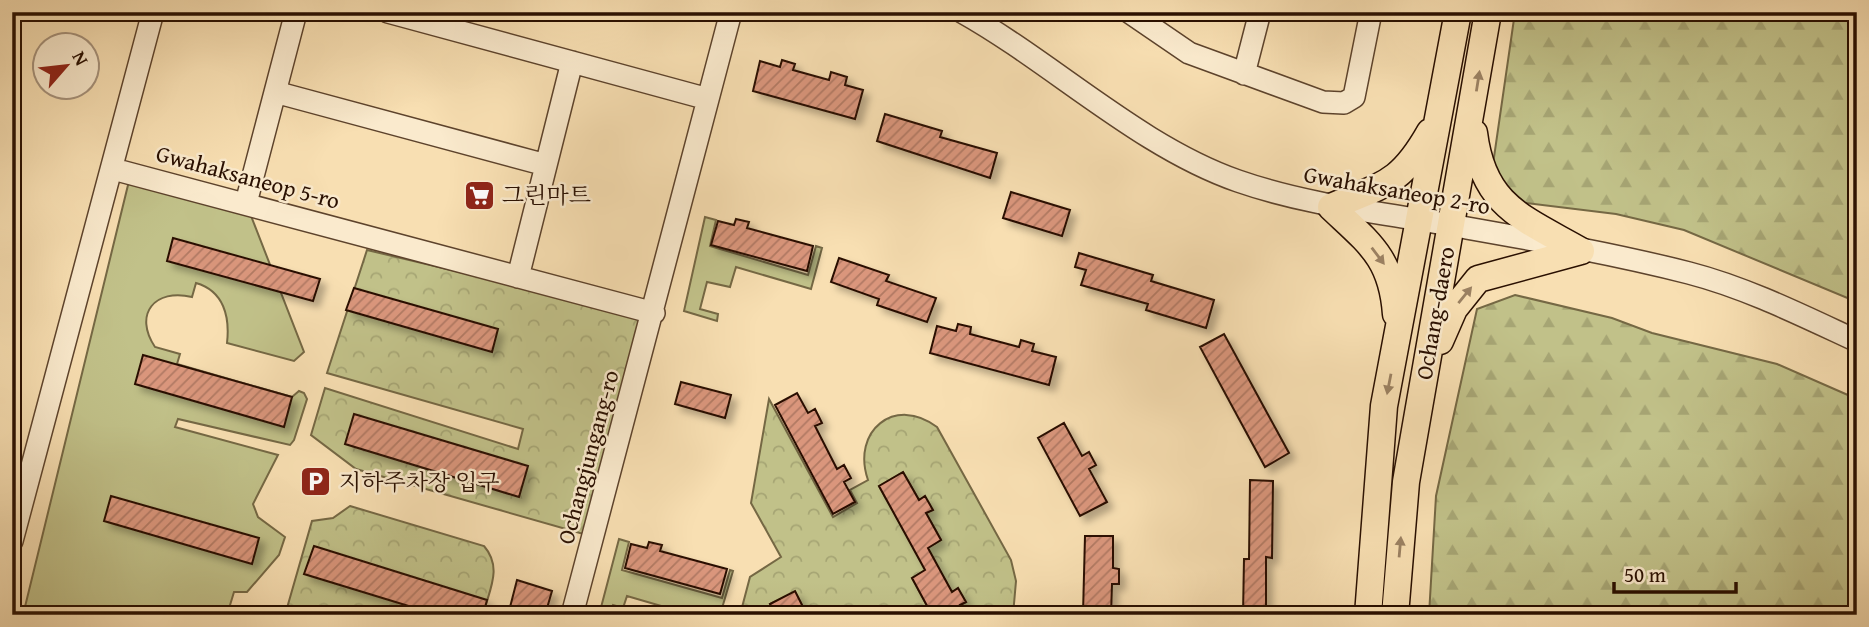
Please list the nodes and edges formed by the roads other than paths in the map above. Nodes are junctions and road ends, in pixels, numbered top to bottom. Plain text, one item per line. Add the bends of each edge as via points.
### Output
1 (153, 12) edge
2 (296, 12) edge
3 (388, 12) edge
4 (731, 12) edge
5 (962, 12) edge
6 (1129, 12) edge
7 (1260, 12) edge
8 (1371, 12) edge
9 (1458, 12) edge
10 (1488, 12) edge
11 (1148, 19) edge
12 (572, 62) junction
13 (1244, 74) junction
14 (275, 92) junction
15 (708, 99) junction
16 (1439, 117) junction
17 (1472, 117) junction
18 (546, 165) junction
19 (113, 169) junction
20 (246, 203) junction
21 (1331, 207) junction
22 (1421, 220) junction
23 (1450, 225) junction
24 (1581, 251) junction
25 (518, 277) junction
26 (654, 313) junction
27 (1397, 340) junction
28 (1857, 341) edge
29 (1424, 377) junction
30 (12, 541) edge
31 (572, 615) edge
32 (1368, 615) edge
33 (1395, 615) edge

1 - 19 street
2 - 14 street
3 - 12 street
4 - 15 street, Ochangjungang-ro
5 - 21 street, Gwahaksaneop 2-ro via 1199,166
6 - 11 street
7 - 13 street
8 - 13 street via 1359,83 1354,97 1344,103 1323,103
9 - 16 main road, Ochang-daero
17 -> 10 main road, Ochang-daero
11 - 13 street via 1189,53
12 - 15 street
12 - 18 street
14 - 18 street
14 - 20 street
15 - 26 street, Ochangjungang-ro
16 - 21 main road via 1410,166 1396,179
16 - 22 main road, Ochang-daero
17 - 23 main road, Ochang-daero
17 - 24 main road via 1485,180 1501,200 1518,215
18 - 25 street
19 - 20 street, Gwahaksaneop 5-ro
19 - 30 street
20 - 25 street, Gwahaksaneop 5-ro
21 - 22 street, Gwahaksaneop 2-ro
21 -> 27 main road via 1383,260 1394,285
22 - 23 street, Gwahaksaneop 2-ro
22 - 27 main road, Ochang-daero
23 - 24 street, Gwahaksaneop 2-ro
23 - 29 main road, Ochang-daero
24 - 28 street, Gwahaksaneop 2-ro via 1691,274
29 -> 24 main road via 1454,309 1478,279
25 - 26 street
26 - 31 street, Ochangjungang-ro
27 -> 32 main road, Ochang-daero via 1384,406
33 -> 29 main road, Ochang-daero via 1406,482

